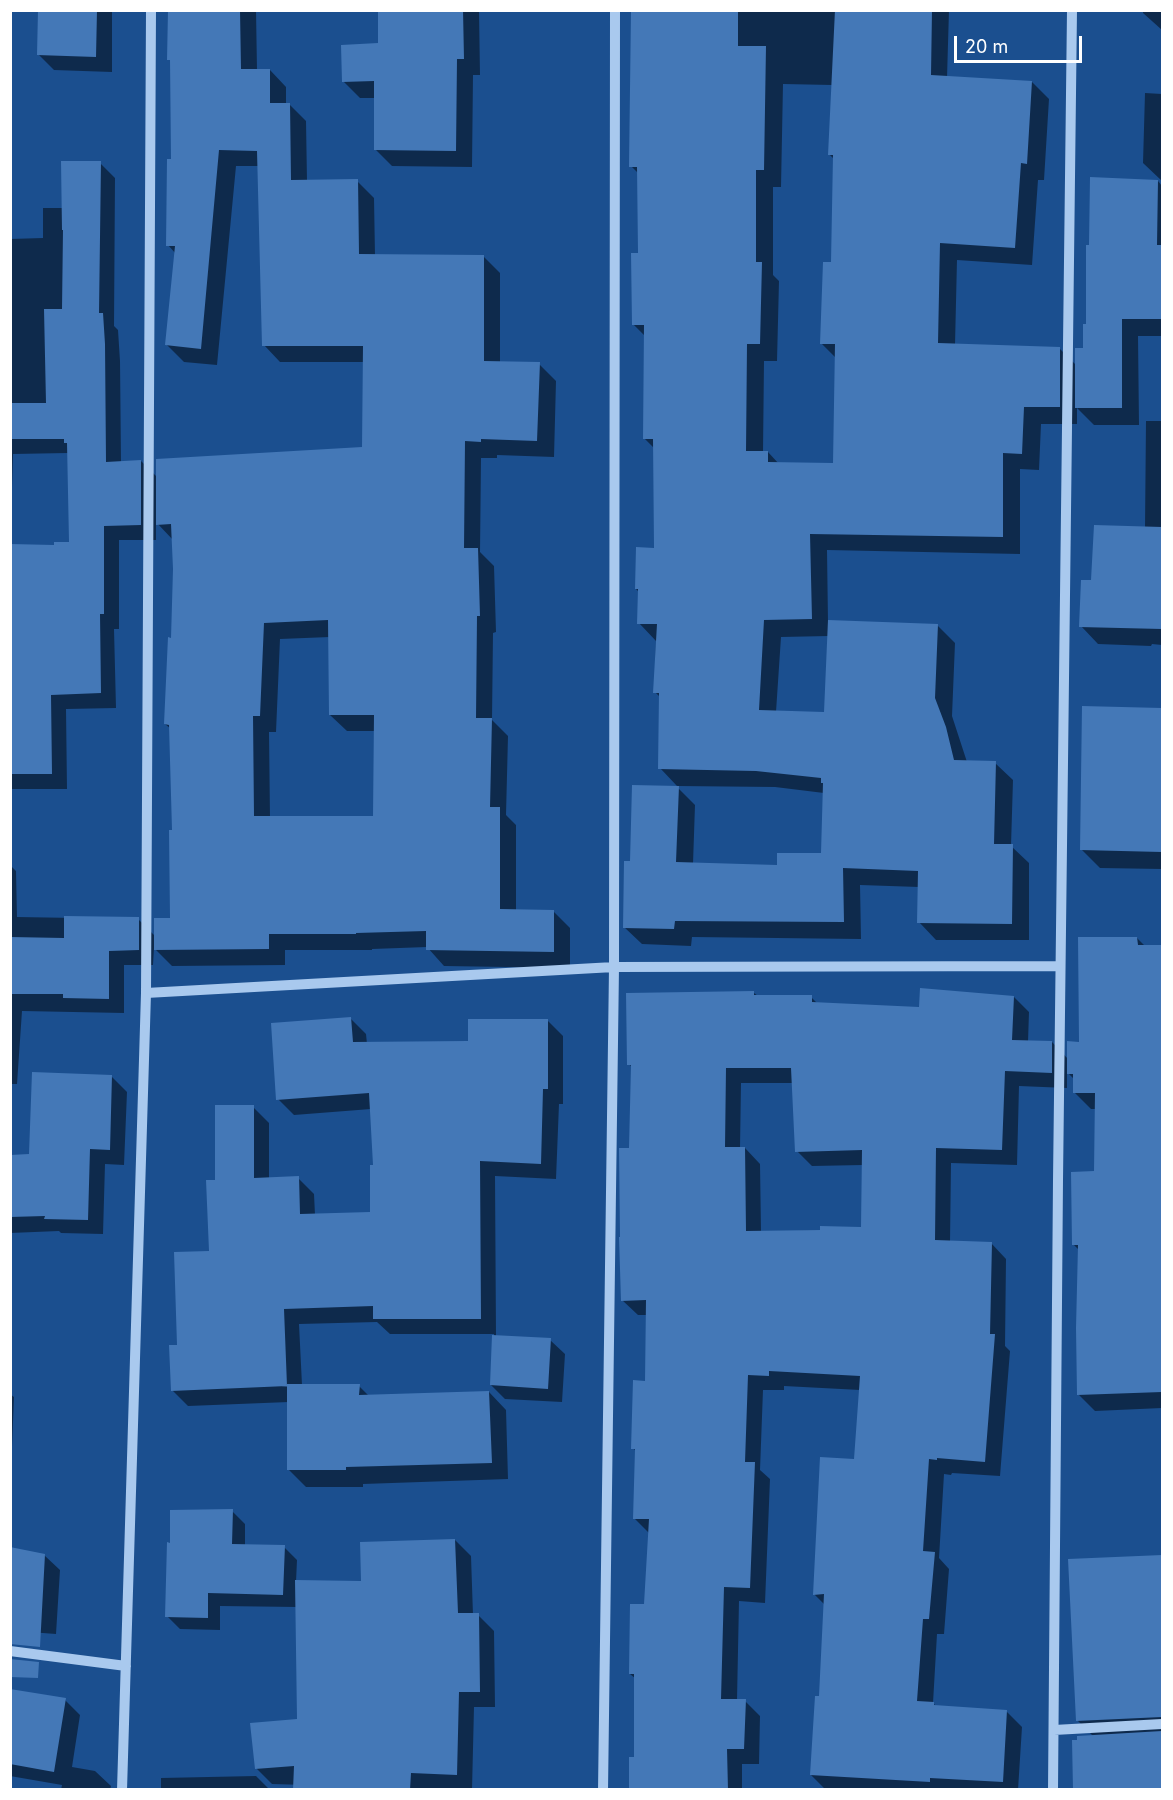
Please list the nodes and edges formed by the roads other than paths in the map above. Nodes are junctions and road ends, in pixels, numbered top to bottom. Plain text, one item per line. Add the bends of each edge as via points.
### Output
1 (151, 10) edge
2 (615, 10) edge
3 (1072, 10) edge
4 (1060, 966) junction
5 (614, 967) junction
6 (146, 993) junction
7 (10, 1651) edge
8 (126, 1666) junction
9 (1162, 1724) edge
10 (1054, 1730) junction
11 (122, 1790) edge
12 (603, 1790) edge
13 (1053, 1790) edge

1 - 6 street
2 - 5 street
3 - 4 street
4 - 5 street
4 - 10 street
5 - 6 street
5 - 12 street
6 - 8 street
7 - 8 street
8 - 11 street
9 - 10 street
10 - 13 street

